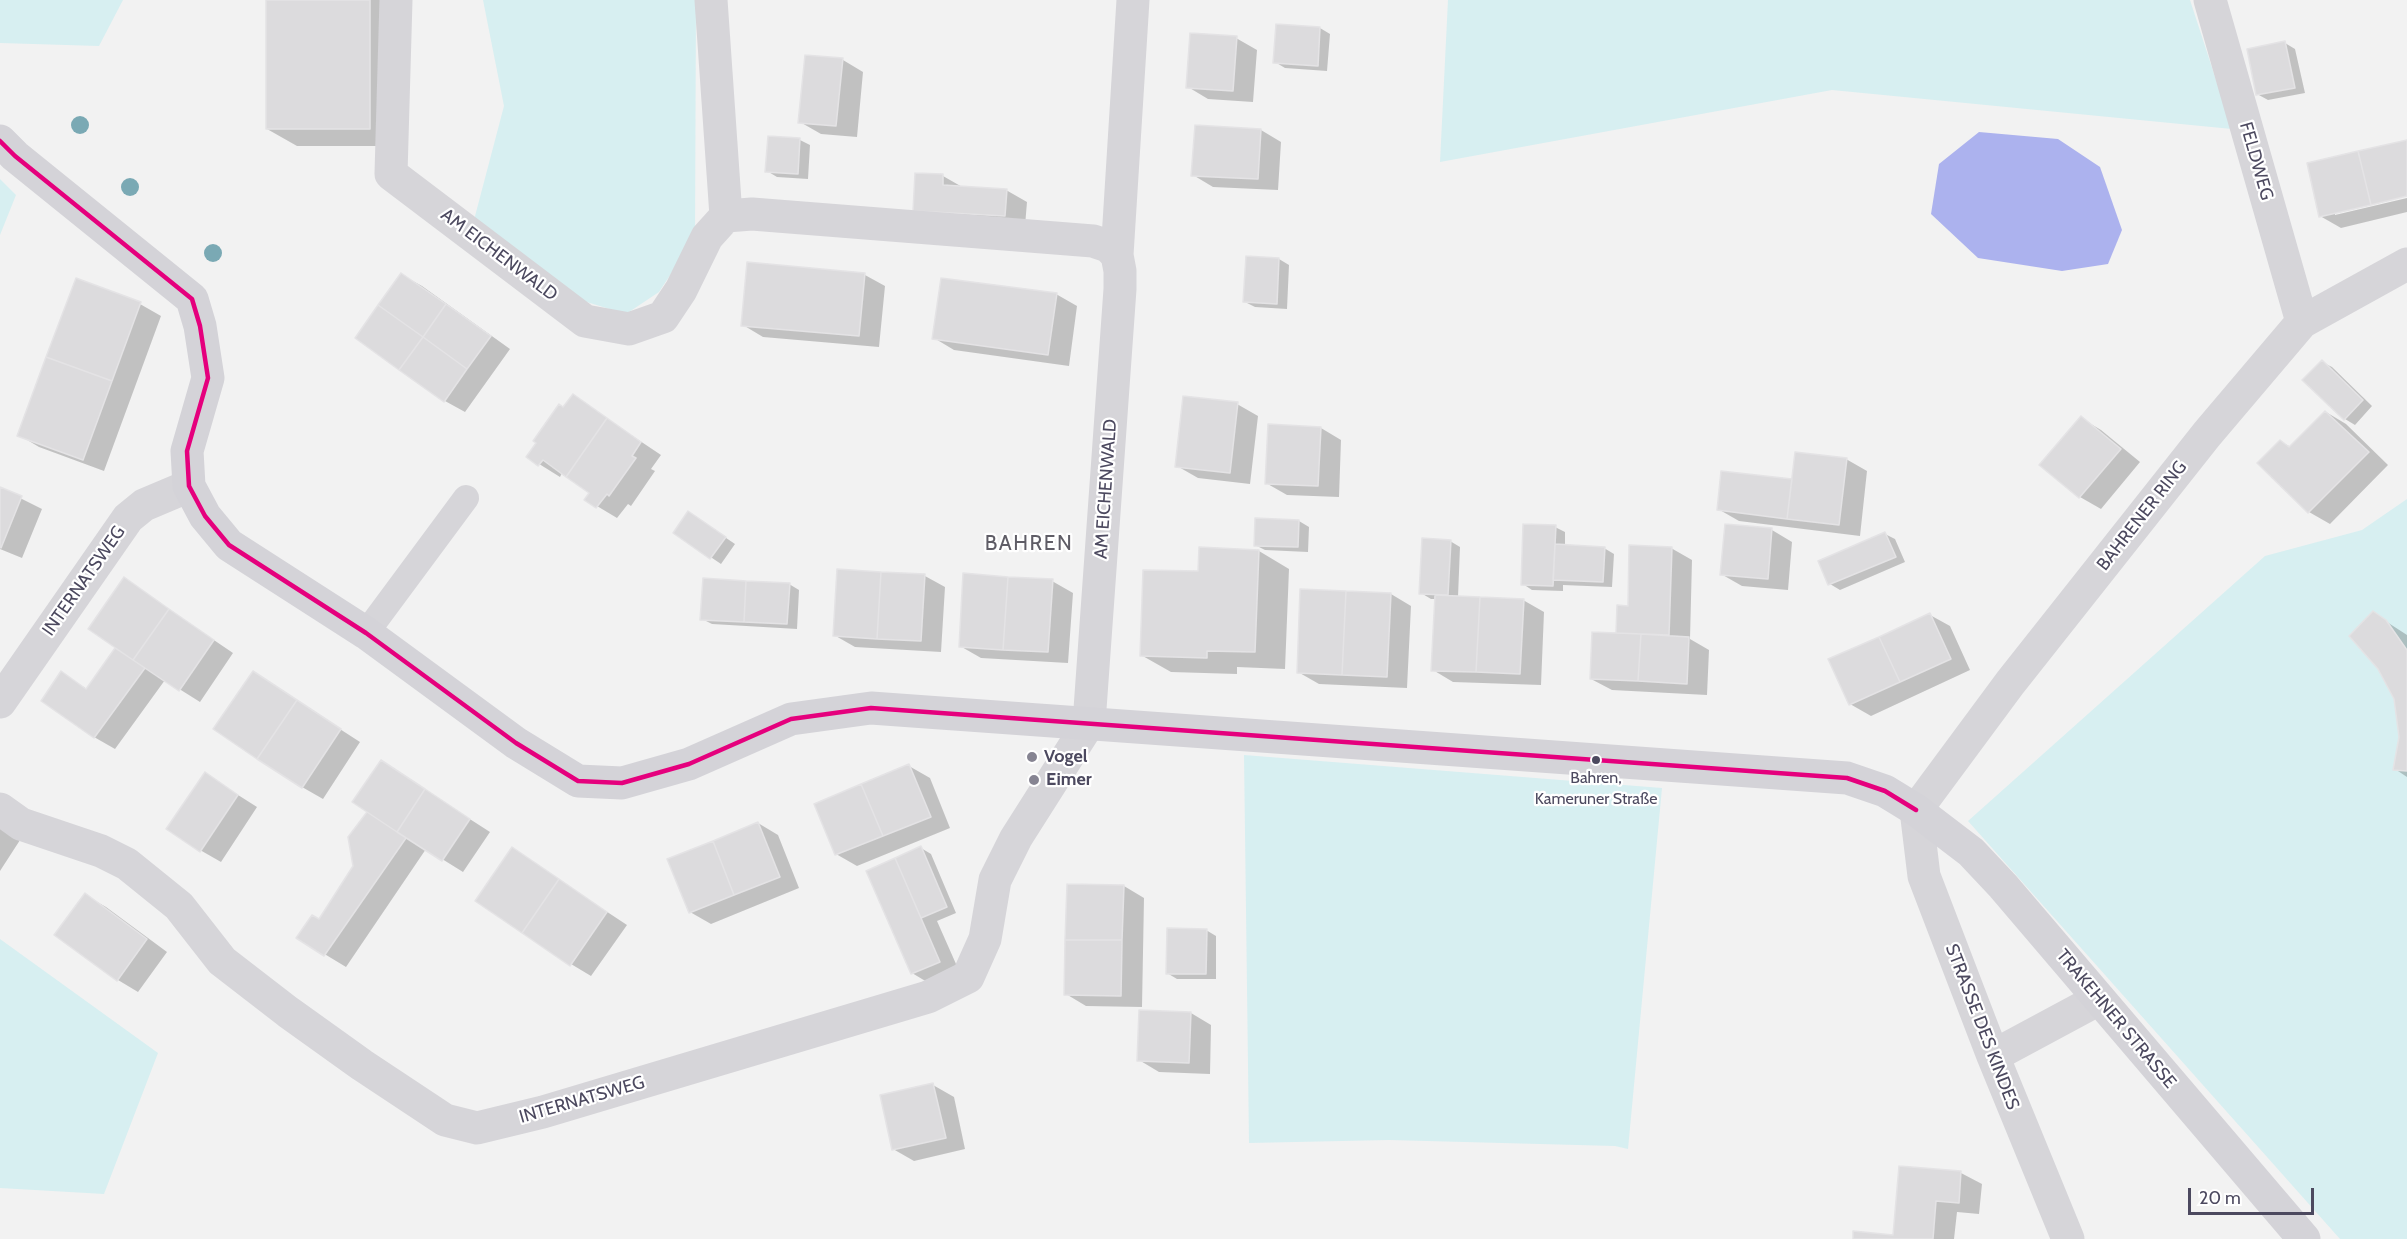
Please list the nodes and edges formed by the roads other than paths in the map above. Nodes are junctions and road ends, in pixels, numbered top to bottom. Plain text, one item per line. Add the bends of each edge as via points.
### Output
1 (396, 0) edge
2 (711, 0) edge
3 (1132, 0) edge
4 (2210, 0) edge
5 (7, 148) edge
6 (726, 216) junction
7 (1117, 255) junction
8 (2407, 264) edge
9 (2302, 322) junction
10 (189, 486) junction
11 (466, 498) dead end
12 (366, 633) junction
13 (0, 702) edge
14 (1089, 723) junction
15 (0, 809) edge
16 (1916, 810) junction
17 (2099, 999) junction
18 (1992, 1056) junction
19 (2068, 1239) edge
20 (2304, 1239) edge

1 - 6 street, AM EICHENWALD via 391,174 585,321 629,329 663,317 707,237
2 - 6 street
3 - 7 street, AM EICHENWALD
4 - 9 street, FELDWEG
5 - 10 street via 192,299 208,378 187,451
6 - 7 street via 752,214 1093,241 1108,246
7 - 14 street, AM EICHENWALD via 1120,289
8 - 9 street, BAHRENER RING
9 - 16 street, BAHRENER RING via 2031,655
10 - 12 street, TRAKEHNER STRASSE via 205,516 229,544
10 - 13 street, INTERNATSWEG via 144,504 128,518
11 - 12 lane
12 - 14 street, TRAKEHNER STRASSE via 516,743 578,781 622,783 689,764 791,719 871,708
14 - 15 street, INTERNATSWEG via 994,880 986,939 968,977 928,997 543,1112 477,1128 445,1120 288,1012 222,961 179,906 127,864 21,824
14 - 16 street, TRAKEHNER STRASSE via 1847,778 1885,791
16 - 17 street, TRAKEHNER STRASSE via 1971,852
16 - 18 street, STRASSE DES KINDES via 1924,876
17 - 18 street
17 - 20 street, TRAKEHNER STRASSE
18 - 19 street, STRASSE DES KINDES

